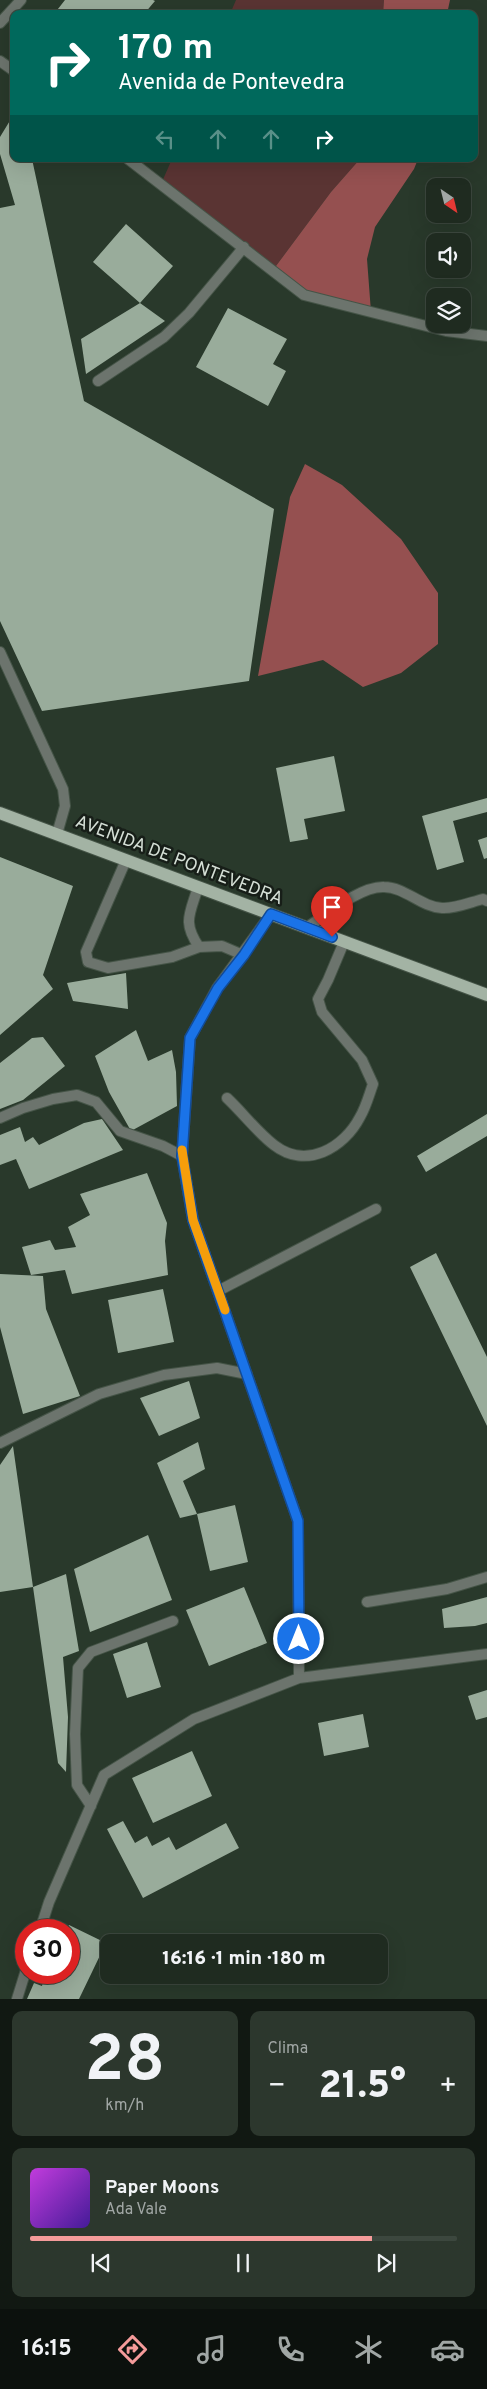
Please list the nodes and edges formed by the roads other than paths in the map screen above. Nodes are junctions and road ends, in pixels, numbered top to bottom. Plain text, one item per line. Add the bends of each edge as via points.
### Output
1 (21, 0) edge
2 (12, 10) edge
3 (10, 12) edge
4 (0, 23) edge
5 (132, 162) edge
6 (244, 248) junction
7 (487, 336) edge
8 (98, 381) dead end
9 (0, 652) edge
10 (0, 813) edge
11 (57, 834) junction
12 (126, 860) junction
13 (198, 887) junction
14 (487, 901) edge
15 (271, 914) junction
16 (306, 928) junction
17 (344, 942) junction
18 (200, 947) junction
19 (244, 955) junction
20 (487, 995) edge
21 (228, 1098) dead end
22 (0, 1118) edge
23 (182, 1156) junction
24 (376, 1209) dead end
25 (218, 1291) junction
26 (247, 1374) junction
27 (0, 1443) edge
28 (487, 1577) edge
29 (367, 1602) dead end
30 (173, 1621) dead end
31 (487, 1654) edge
32 (299, 1678) junction
33 (91, 1806) junction
34 (44, 1919) edge
35 (22, 1984) edge
36 (17, 1999) edge

1 - 2 street
3 - 4 street
5 - 6 street
6 - 7 street via 304,295 446,331
6 - 8 street via 189,313 164,337
9 - 11 street via 63,789 65,806
10 - 11 main road, AVENIDA DE PONTEVEDRA
11 - 12 main road, AVENIDA DE PONTEVEDRA
12 - 13 main road, AVENIDA DE PONTEVEDRA
12 - 18 street via 86,952 88,962 108,968 172,957
13 - 15 main road, AVENIDA DE PONTEVEDRA
13 - 18 street via 188,919 190,933
14 - 16 street via 483,899 442,908 384,887 351,898
15 - 16 main road, AVENIDA DE PONTEVEDRA
15 - 19 street
16 - 17 main road, AVENIDA DE PONTEVEDRA
17 - 20 main road, AVENIDA DE PONTEVEDRA
17 - 21 street via 318,999 322,1012 362,1060 373,1084 360,1118 340,1142 324,1154 310,1157 292,1155 275,1146
18 - 19 street via 222,946
19 - 23 street via 218,988 190,1038
22 - 23 street via 53,1099 77,1095 96,1102 120,1131
23 - 25 street via 193,1220
24 - 25 street
25 - 26 street
26 - 27 street via 217,1368 164,1375 99,1394
26 - 32 street via 298,1521
28 - 29 street via 447,1589
30 - 33 street via 91,1652 78,1668 77,1784
31 - 32 street
32 - 33 street via 194,1719 104,1775
33 - 34 street
35 - 36 street

